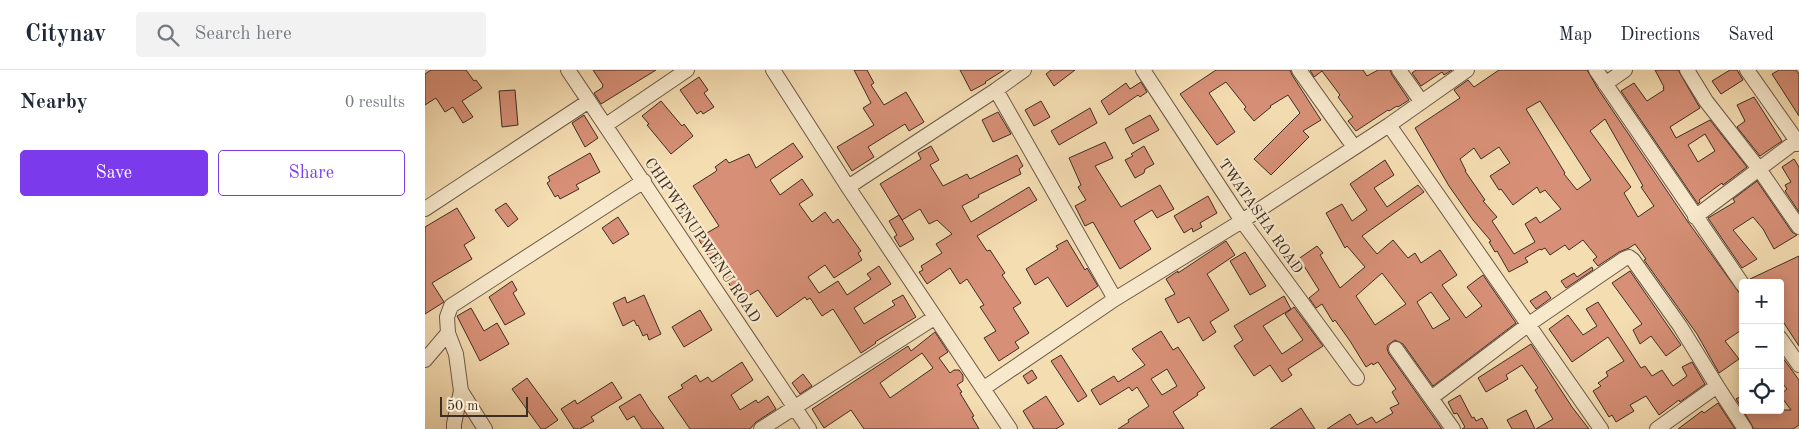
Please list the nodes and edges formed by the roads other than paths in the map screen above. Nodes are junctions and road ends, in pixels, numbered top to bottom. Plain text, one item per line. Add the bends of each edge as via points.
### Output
1 (569, 70) edge
2 (773, 70) edge
3 (1024, 70) edge
4 (1143, 70) edge
5 (1299, 70) edge
6 (1399, 70) edge
7 (1467, 70) edge
8 (1596, 70) edge
9 (1625, 70) edge
10 (1687, 70) edge
11 (1747, 70) edge
12 (685, 71) edge
13 (1605, 84) junction
14 (996, 90) junction
15 (589, 101) junction
16 (1421, 101) junction
17 (606, 125) junction
18 (1389, 125) junction
19 (1798, 141) edge
20 (1353, 147) junction
21 (1759, 169) junction
22 (644, 181) junction
23 (848, 187) junction
24 (425, 210) edge
25 (1695, 216) junction
26 (1242, 221) junction
27 (1799, 227) edge
28 (1739, 279) edge
29 (1115, 299) junction
30 (934, 318) junction
31 (1529, 324) junction
32 (448, 333) junction
33 (1784, 344) edge
34 (1396, 349) dead end
35 (425, 360) edge
36 (1799, 365) edge
37 (1357, 378) dead end
38 (1717, 386) junction
39 (984, 388) junction
40 (461, 391) junction
41 (1431, 398) junction
42 (795, 407) junction
43 (454, 429) edge
44 (485, 429) edge
45 (761, 429) edge
46 (809, 429) edge
47 (1010, 429) edge
48 (1453, 429) edge
49 (1601, 429) edge
50 (1657, 429) edge
51 (1745, 429) edge

1 - 15 street, CHIPWENUPWENU ROAD
2 - 23 street
3 - 14 street
4 - 26 street, TWATASHA ROAD
5 - 20 street
6 - 16 street
7 - 16 street
8 - 13 street
9 - 13 street
10 - 21 street via 1706,101
11 - 19 street
12 - 17 street
13 - 25 street
14 - 23 street
14 - 29 street
15 - 17 street, CHIPWENUPWENU ROAD
15 - 24 street
16 - 18 street
17 - 22 street, CHIPWENUPWENU ROAD
18 - 20 street
18 - 31 street
19 - 21 street
20 - 26 street
21 - 25 street
21 - 27 street
22 - 32 street via 451,306 447,317
22 - 42 street, CHIPWENUPWENU ROAD
23 - 30 street
25 - 28 street
26 - 29 street
26 - 37 street, TWATASHA ROAD
29 - 39 street
30 - 39 street
30 - 42 street
31 - 38 street via 1629,257 1680,326
31 - 41 street
31 - 49 street
32 - 35 street
32 - 40 street via 456,354
33 - 36 street
34 - 41 street
38 - 50 street
38 - 51 street
39 - 47 street
40 - 43 street
40 - 44 street
41 - 48 street
42 - 45 street
42 - 46 street, CHIPWENUPWENU ROAD

